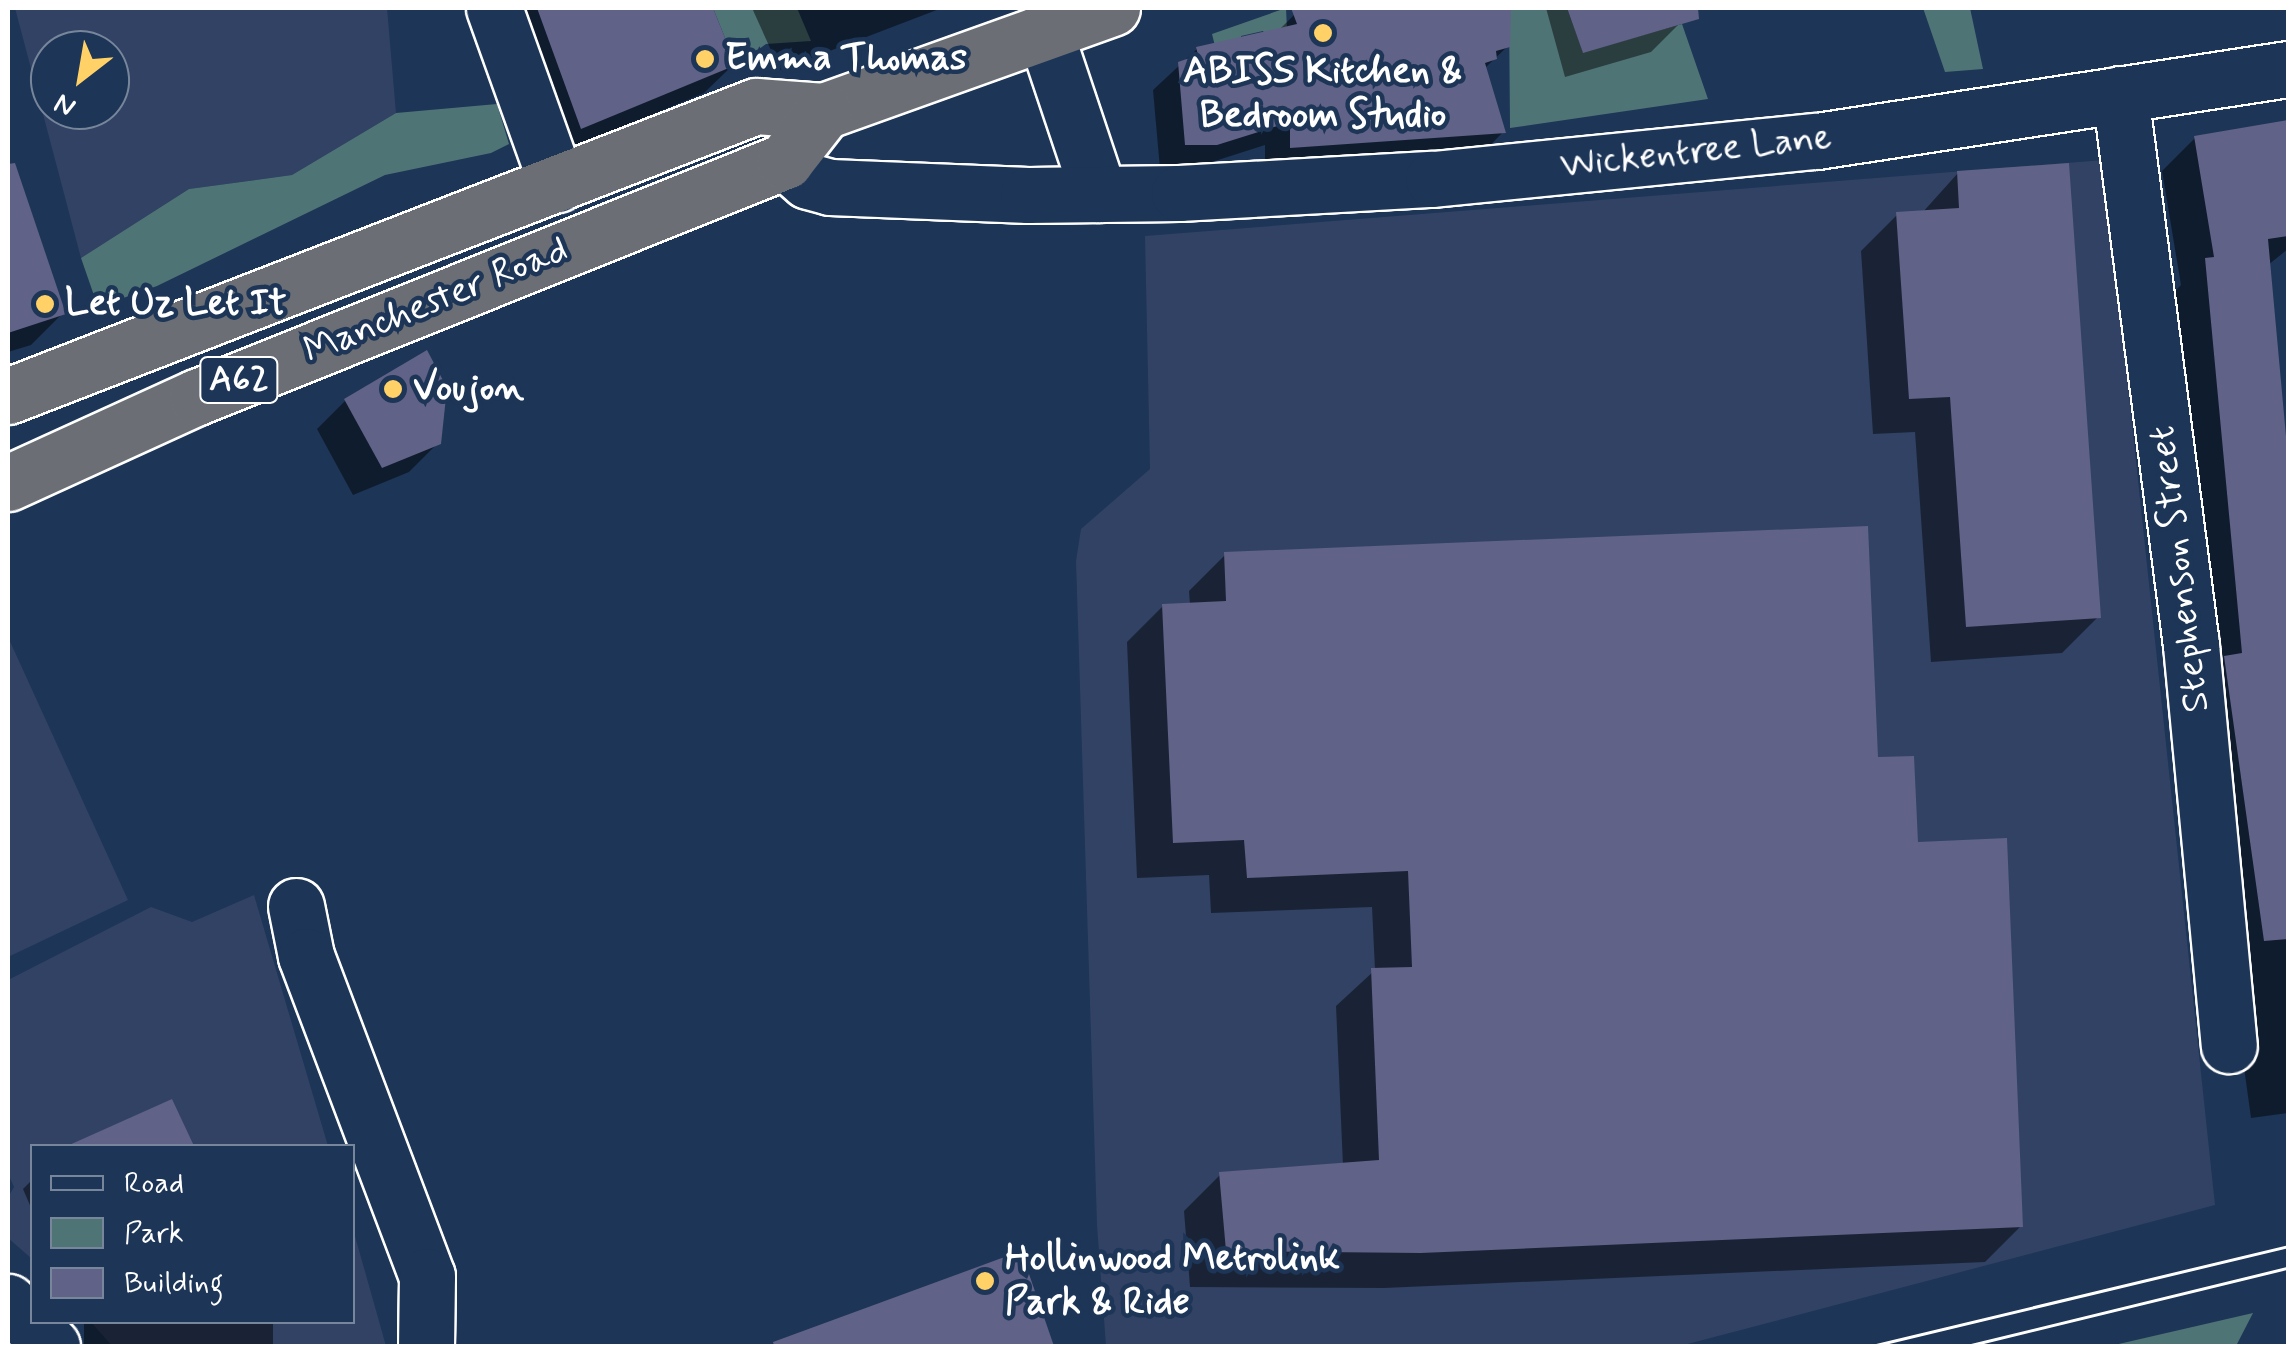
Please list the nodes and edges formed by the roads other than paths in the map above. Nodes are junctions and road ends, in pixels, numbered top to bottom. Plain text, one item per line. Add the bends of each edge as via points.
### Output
1 (494, 8) edge
2 (1112, 8) edge
3 (1044, 30) junction
4 (2288, 69) edge
5 (2120, 94) junction
6 (824, 112) junction
7 (785, 161) junction
8 (557, 184) junction
9 (1099, 194) junction
10 (8, 396) edge
11 (8, 483) edge
12 (296, 906) dead end
13 (2229, 1046) dead end
14 (8, 1302) edge
15 (52, 1346) edge
16 (426, 1346) edge

1 - 8 street
2 - 3 highway, A62
3 - 6 highway, A62
3 - 9 street
4 - 5 street, Wickentree Lane
5 - 9 street, Wickentree Lane via 1818,141 1512,171
5 - 13 street, Stephenson Street via 2191,645
6 - 7 highway, A62
6 - 8 highway, A62 via 756,106
7 - 9 street, Wickentree Lane via 808,181 830,187
7 - 11 highway, Manchester Road / A62 via 196,397
8 - 10 highway, Manchester Road / A62
12 - 16 street via 306,956 427,1276
14 - 15 street

